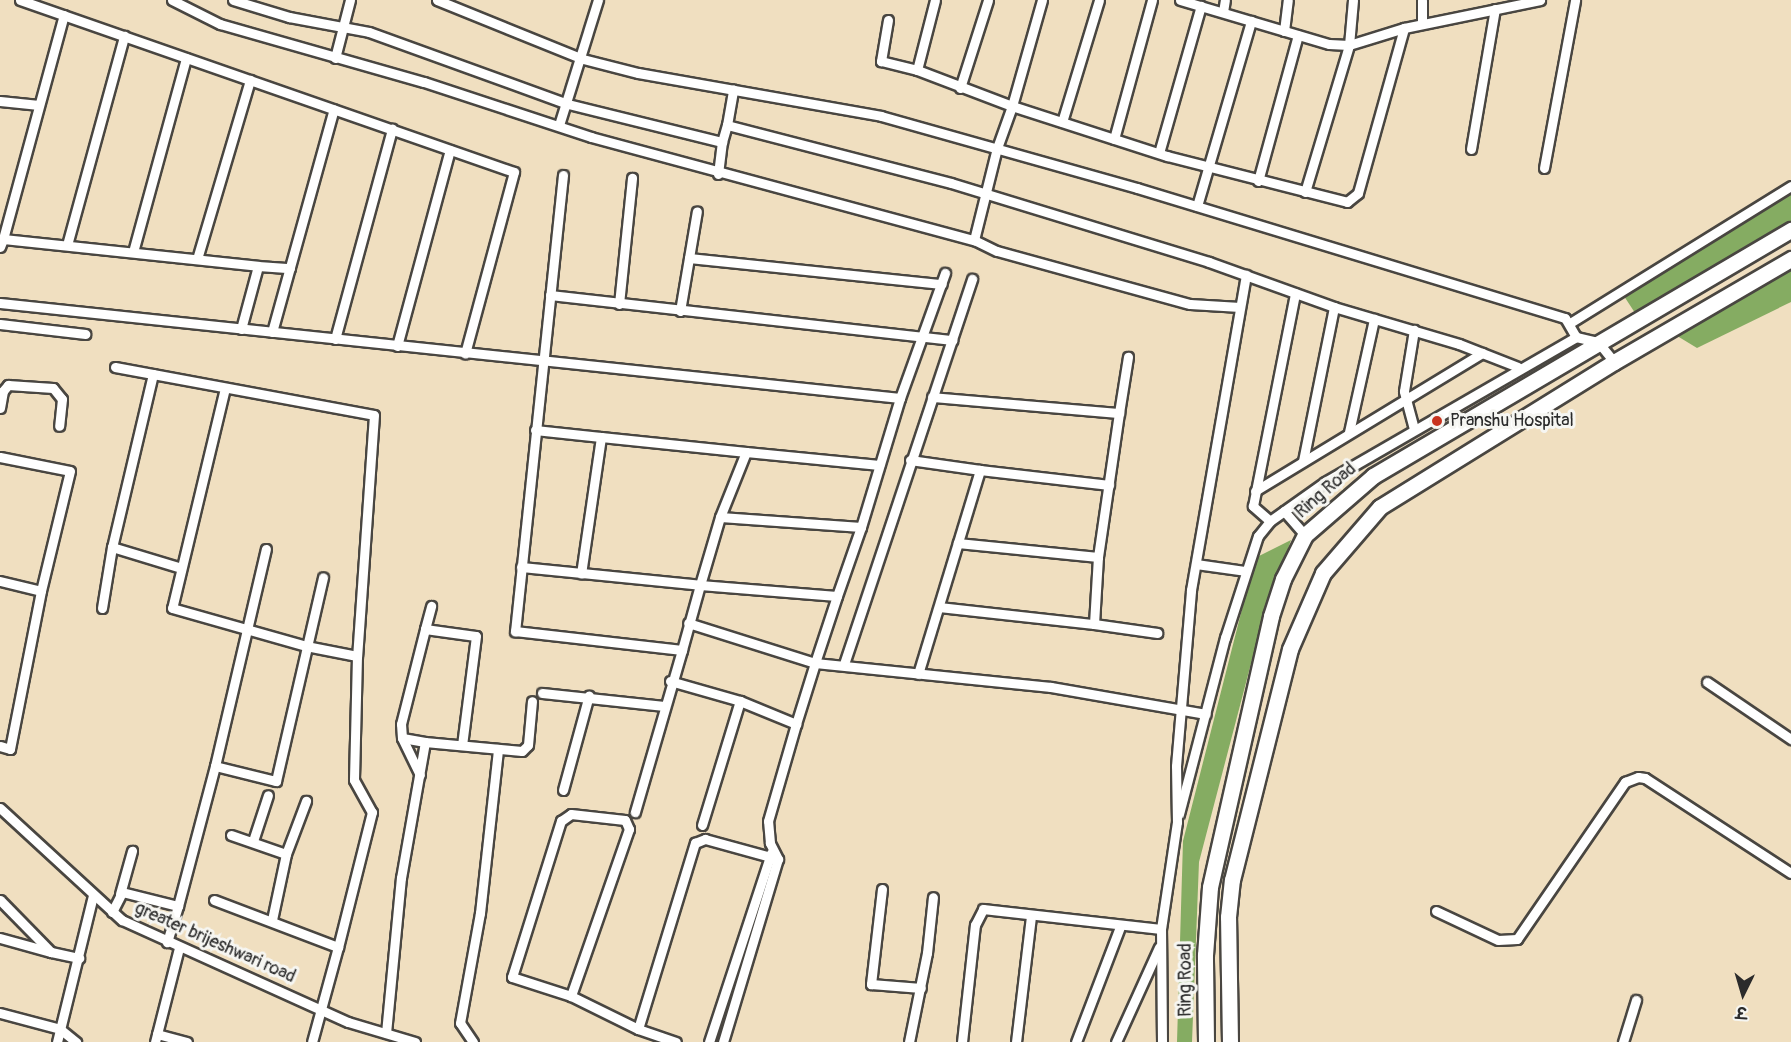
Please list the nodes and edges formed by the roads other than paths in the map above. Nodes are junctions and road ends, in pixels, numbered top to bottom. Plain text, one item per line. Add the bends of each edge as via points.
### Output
1 (20, 0) edge
2 (172, 0) edge
3 (233, 0) edge
4 (351, 0) edge
5 (436, 0) edge
6 (598, 0) edge
7 (935, 0) edge
8 (987, 0) edge
9 (1042, 0) edge
10 (1100, 0) edge
11 (1152, 0) edge
12 (1180, 0) edge
13 (1225, 0) edge
14 (1288, 0) edge
15 (1353, 0) edge
16 (1422, 0) edge
17 (1540, 0) edge
18 (1575, 0) edge
19 (1201, 6) junction
20 (1495, 9) junction
21 (1223, 12) junction
22 (64, 15) junction
23 (888, 20) dead end
24 (1251, 21) junction
25 (1422, 24) junction
26 (343, 28) junction
27 (1404, 28) junction
28 (1284, 31) junction
29 (1298, 35) junction
30 (124, 36) junction
31 (1349, 45) junction
32 (335, 57) junction
33 (186, 58) junction
34 (582, 59) junction
35 (917, 70) junction
36 (250, 80) junction
37 (960, 88) junction
38 (733, 90) junction
39 (0, 101) edge
40 (568, 104) junction
41 (39, 105) junction
42 (1012, 106) junction
43 (334, 109) junction
44 (1062, 122) junction
45 (726, 124) junction
46 (559, 125) junction
47 (392, 129) junction
48 (1114, 139) junction
49 (722, 142) junction
50 (997, 148) junction
51 (1471, 149) dead end
52 (450, 150) junction
53 (1159, 153) junction
54 (1208, 167) junction
55 (1544, 168) dead end
56 (718, 174) junction
57 (563, 176) dead end
58 (632, 178) dead end
59 (1258, 181) junction
60 (1791, 186) edge
61 (1305, 192) junction
62 (986, 194) junction
63 (1197, 206) junction
64 (697, 211) dead end
65 (1791, 230) edge
66 (974, 240) junction
67 (1, 243) edge
68 (67, 245) junction
69 (133, 252) junction
70 (689, 258) junction
71 (197, 259) junction
72 (1791, 259) edge
73 (258, 266) junction
74 (290, 268) junction
75 (945, 273) dead end
76 (1246, 275) junction
77 (972, 279) dead end
78 (942, 284) junction
79 (1295, 293) junction
80 (550, 295) junction
81 (0, 303) edge
82 (619, 304) junction
83 (1240, 307) junction
84 (1334, 307) junction
85 (680, 311) junction
86 (1374, 319) junction
87 (1570, 323) junction
88 (0, 324) edge
89 (241, 329) junction
90 (1414, 330) junction
91 (272, 332) junction
92 (85, 334) dead end
93 (923, 337) junction
94 (1576, 338) junction
95 (335, 339) junction
96 (952, 340) junction
97 (1598, 342) junction
98 (397, 346) junction
99 (1482, 353) junction
100 (465, 354) junction
101 (1128, 357) dead end
102 (542, 362) junction
103 (1614, 362) junction
104 (115, 366) dead end
105 (1518, 368) junction
106 (153, 374) junction
107 (225, 388) junction
108 (932, 397) junction
109 (900, 398) junction
110 (1405, 400) junction
111 (0, 408) edge
112 (1119, 412) junction
113 (59, 426) dead end
114 (1414, 429) junction
115 (535, 430) junction
116 (1349, 432) junction
117 (601, 437) junction
118 (746, 452) junction
119 (0, 457) edge
120 (910, 460) junction
121 (1304, 461) junction
122 (879, 465) junction
123 (980, 470) junction
124 (1109, 485) junction
125 (1256, 491) junction
126 (1284, 511) junction
127 (720, 517) junction
128 (1270, 521) junction
129 (861, 527) junction
130 (1305, 535) junction
131 (958, 543) junction
132 (112, 547) junction
133 (266, 549) dead end
134 (1098, 557) junction
135 (1196, 564) junction
136 (521, 567) junction
137 (182, 568) junction
138 (1245, 571) junction
139 (581, 573) junction
140 (323, 577) dead end
141 (0, 581) edge
142 (700, 585) junction
143 (41, 591) junction
144 (837, 596) junction
145 (431, 606) dead end
146 (939, 607) junction
147 (102, 608) dead end
148 (688, 623) junction
149 (1094, 624) junction
150 (244, 628) junction
151 (425, 629) junction
152 (1157, 633) dead end
153 (306, 646) junction
154 (682, 650) junction
155 (357, 656) junction
156 (815, 663) junction
157 (844, 664) junction
158 (918, 674) junction
159 (670, 681) junction
160 (1707, 682) dead end
161 (542, 693) dead end
162 (590, 695) junction
163 (740, 701) junction
164 (532, 702) dead end
165 (664, 706) junction
166 (1181, 709) junction
167 (1206, 714) junction
168 (796, 724) junction
169 (402, 738) junction
170 (1791, 739) edge
171 (425, 742) junction
172 (462, 745) junction
173 (0, 746) edge
174 (498, 749) junction
175 (215, 766) junction
176 (420, 775) junction
177 (563, 790) dead end
178 (268, 795) dead end
179 (306, 801) dead end
180 (0, 808) edge
181 (634, 812) dead end
182 (1177, 822) junction
183 (702, 825) dead end
184 (231, 835) dead end
185 (254, 841) junction
186 (132, 851) dead end
187 (286, 854) junction
188 (773, 856) junction
189 (1791, 873) edge
190 (882, 890) dead end
191 (120, 894) junction
192 (93, 895) junction
193 (933, 897) dead end
194 (0, 900) edge
195 (214, 900) dead end
196 (178, 906) junction
197 (1436, 911) dead end
198 (112, 912) junction
199 (1031, 916) junction
200 (272, 920) junction
201 (1120, 927) junction
202 (1161, 929) junction
203 (0, 938) edge
204 (167, 942) junction
205 (1160, 945) junction
206 (338, 947) junction
207 (179, 948) junction
208 (51, 952) junction
209 (79, 958) junction
210 (921, 988) junction
211 (571, 996) junction
212 (1636, 1000) dead end
213 (321, 1009) junction
214 (0, 1013) edge
215 (60, 1029) junction
216 (638, 1029) junction
217 (386, 1033) junction
218 (156, 1038) edge
219 (57, 1042) edge
220 (76, 1042) edge
221 (187, 1042) edge
222 (312, 1042) edge
223 (415, 1042) edge
224 (473, 1042) edge
225 (676, 1042) edge
226 (710, 1042) edge
227 (723, 1042) edge
228 (909, 1042) edge
229 (962, 1042) edge
230 (1016, 1042) edge
231 (1076, 1042) edge
232 (1116, 1042) edge
233 (1162, 1042) edge
234 (1206, 1042) edge
235 (1230, 1042) edge
236 (1623, 1042) edge

1 - 22 street
2 - 32 street via 220,24
3 - 26 street
4 - 26 street
5 - 34 street
6 - 34 street
7 - 35 street
8 - 37 street
9 - 42 street
10 - 44 street
11 - 48 street
12 - 19 street
13 - 21 street
14 - 28 street
15 - 31 street
16 - 25 street
17 - 20 street
18 - 55 street
19 - 21 street
19 - 53 street
20 - 25 street
20 - 51 street
21 - 24 street
22 - 30 street
22 - 41 street
23 - 35 street via 881,61
24 - 28 street
24 - 54 street
25 - 27 street
26 - 32 street
26 - 40 street via 369,32
27 - 31 street
27 - 61 street via 1358,194 1347,202
28 - 29 street
29 - 31 street
29 - 59 street
30 - 33 street
30 - 68 street
31 - 61 street
32 - 46 street
33 - 36 street
33 - 69 street
34 - 38 street
34 - 40 street
35 - 37 street
36 - 43 street
36 - 71 street
37 - 42 street
38 - 45 street
38 - 50 street via 881,116
39 - 41 street
40 - 46 street
40 - 49 street
41 - 67 street
42 - 44 street
42 - 50 street
43 - 47 street
43 - 74 street
44 - 48 street
45 - 49 street
45 - 62 street
46 - 56 street
47 - 52 street
47 - 95 street
48 - 53 street
49 - 56 street
50 - 62 street
50 - 63 street
52 - 98 street
52 - 100 street via 514,172
53 - 54 street
54 - 59 street
54 - 63 street
56 - 66 street
57 - 80 street
58 - 82 street
59 - 61 street
60 - 87 street
62 - 66 street
62 - 76 street
63 - 87 street via 1565,318
64 - 70 street
65 - 97 main road, Ring Road
66 - 83 street via 997,250 1190,304
67 - 68 street
68 - 69 street
69 - 71 street
70 - 78 street
70 - 85 street
71 - 73 street
72 - 103 main road
73 - 74 street
73 - 89 street
74 - 91 street
75 - 78 street
76 - 79 street
76 - 83 street
77 - 96 street
78 - 93 street
79 - 84 street
79 - 125 street
80 - 82 street
80 - 102 street
81 - 89 street
82 - 85 street
83 - 135 street
84 - 86 street
84 - 121 street
85 - 93 street
86 - 90 street
86 - 116 street
87 - 94 street
88 - 92 street
89 - 91 street
90 - 99 street
90 - 110 street
91 - 95 street
93 - 96 street
93 - 109 street
94 - 97 street
94 - 105 street
95 - 98 street
96 - 108 street
97 - 103 street
97 - 130 main road, Ring Road via 1373,476
98 - 100 street
99 - 105 street
99 - 110 street
100 - 102 street
101 - 112 street
102 - 109 street
102 - 115 street
103 - 235 main road via 1380,507 1323,573 1290,649 1232,880 1228,917
104 - 106 street
105 - 114 street
106 - 107 street
106 - 132 street
107 - 137 street
107 - 155 street via 374,416
108 - 112 street
108 - 120 street
109 - 122 street
110 - 114 street
110 - 116 street
111 - 113 street via 8,385 53,388 62,399
112 - 124 street
114 - 126 street
115 - 117 street
115 - 136 street
116 - 121 street
117 - 118 street
117 - 139 street
118 - 122 street
118 - 127 street
119 - 143 street via 70,471
120 - 123 street
120 - 157 street
121 - 125 street
122 - 129 street
123 - 124 street
123 - 131 street
124 - 134 street
125 - 128 street via 1253,506
126 - 128 street
126 - 130 street
127 - 129 street
127 - 142 street
128 - 138 street via 1254,543
129 - 144 street
130 - 234 main road, Ring Road via 1282,579 1270,616 1210,887 1205,955
131 - 134 street
131 - 146 street
132 - 137 street
132 - 147 street
133 - 150 street
134 - 149 street
135 - 138 street
135 - 166 street
136 - 139 street
136 - 154 street via 515,631
137 - 150 street via 172,608
138 - 167 street
139 - 142 street
140 - 153 street
141 - 143 street
142 - 144 street
142 - 148 street
143 - 173 street via 10,749
144 - 156 street
145 - 151 street
146 - 149 street
146 - 158 street
148 - 154 street
148 - 156 street
149 - 152 street
150 - 153 street
150 - 175 street
151 - 169 street via 401,724
151 - 172 street via 476,636
153 - 155 street
153 - 175 street via 276,780
154 - 159 street
155 - 206 street via 354,780 372,812
156 - 157 street
156 - 168 street
157 - 158 street
158 - 166 street via 1051,687
159 - 163 street
159 - 165 street
160 - 170 street
161 - 162 street
162 - 165 street
162 - 177 street
163 - 168 street
163 - 183 street
164 - 174 street via 526,749
165 - 181 street
166 - 167 street
166 - 182 street
167 - 182 street
168 - 188 street via 768,821
169 - 171 street
169 - 176 street
171 - 172 street
171 - 176 street
172 - 174 street
174 - 224 street via 480,913 460,1023
175 - 196 street
176 - 217 street via 401,878
178 - 185 street
179 - 187 street
180 - 192 street, greater brijeshwari road
182 - 202 street
184 - 185 street
185 - 187 street
186 - 191 street
187 - 200 street
188 - 216 street via 705,839 695,843
188 - 226 street
188 - 227 street
189 - 197 street via 1638,777 1625,782 1517,939 1498,940
190 - 210 street via 871,984
191 - 196 street
191 - 198 street
192 - 198 street, greater brijeshwari road
192 - 209 street
193 - 210 street
194 - 208 street
195 - 200 street
196 - 204 street
198 - 204 street, greater brijeshwari road
199 - 201 street
199 - 229 street via 983,909 976,916
199 - 230 street
200 - 206 street
201 - 202 street
201 - 231 street
202 - 205 street
203 - 208 street
204 - 207 street, greater brijeshwari road
205 - 232 street
205 - 233 street
206 - 213 street
207 - 213 street, greater brijeshwari road
207 - 218 street
208 - 209 street
209 - 215 street
210 - 228 street
211 - 211 street via 630,829 625,820 565,815 512,977
211 - 216 street
212 - 236 street
213 - 217 street, greater brijeshwari road
213 - 222 street
214 - 215 street
215 - 219 street
215 - 220 street
216 - 225 street
217 - 223 street, greater brijeshwari road
218 - 221 street

